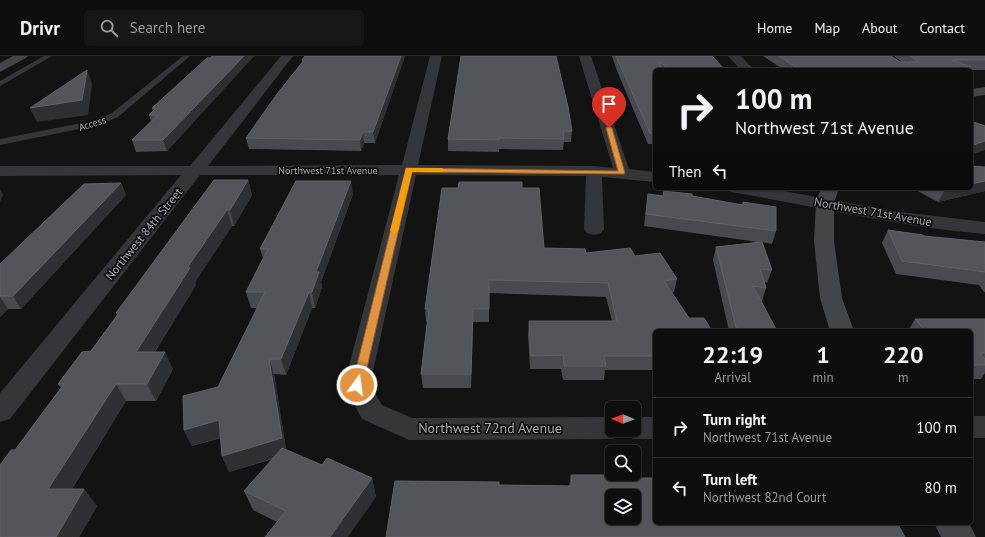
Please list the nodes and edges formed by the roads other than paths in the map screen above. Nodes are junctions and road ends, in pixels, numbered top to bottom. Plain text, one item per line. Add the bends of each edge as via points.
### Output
1 (22, 56) edge
2 (49, 56) edge
3 (187, 56) edge
4 (287, 56) edge
5 (436, 56) edge
6 (585, 56) edge
7 (734, 56) edge
8 (0, 68) edge
9 (746, 68) edge
10 (0, 84) edge
11 (985, 91) edge
12 (973, 93) edge
13 (0, 142) edge
14 (409, 170) junction
15 (0, 171) edge
16 (196, 171) junction
17 (594, 171) junction
18 (622, 173) junction
19 (653, 176) edge
20 (760, 190) edge
21 (827, 196) edge
22 (985, 228) edge
23 (594, 229) dead end
24 (841, 329) edge
25 (0, 412) edge
26 (973, 427) edge
27 (985, 427) edge
28 (605, 428) edge
29 (641, 428) edge
30 (653, 428) edge
31 (951, 525) edge
32 (960, 537) edge

1 - 8 street
2 - 10 lane
3 - 13 lane, Access via 115,115 99,122
4 - 16 street, Northwest 84th Street
5 - 14 street
6 - 18 street
7 - 9 street
11 - 12 street
14 - 16 street, Northwest 71st Avenue
14 - 17 street, Northwest 71st Avenue
14 - 28 street, Northwest 72nd Avenue via 357,385 372,412 409,429
15 - 16 street, Northwest 71st Avenue
16 - 25 street, Northwest 84th Street
17 - 18 street, Northwest 71st Avenue
17 - 23 street
18 - 19 street, Northwest 71st Avenue
20 - 21 street, Northwest 71st Avenue
21 - 22 street, Northwest 71st Avenue via 896,218
21 - 24 street via 824,240 831,298
26 - 27 street
29 - 30 street
31 - 32 street

